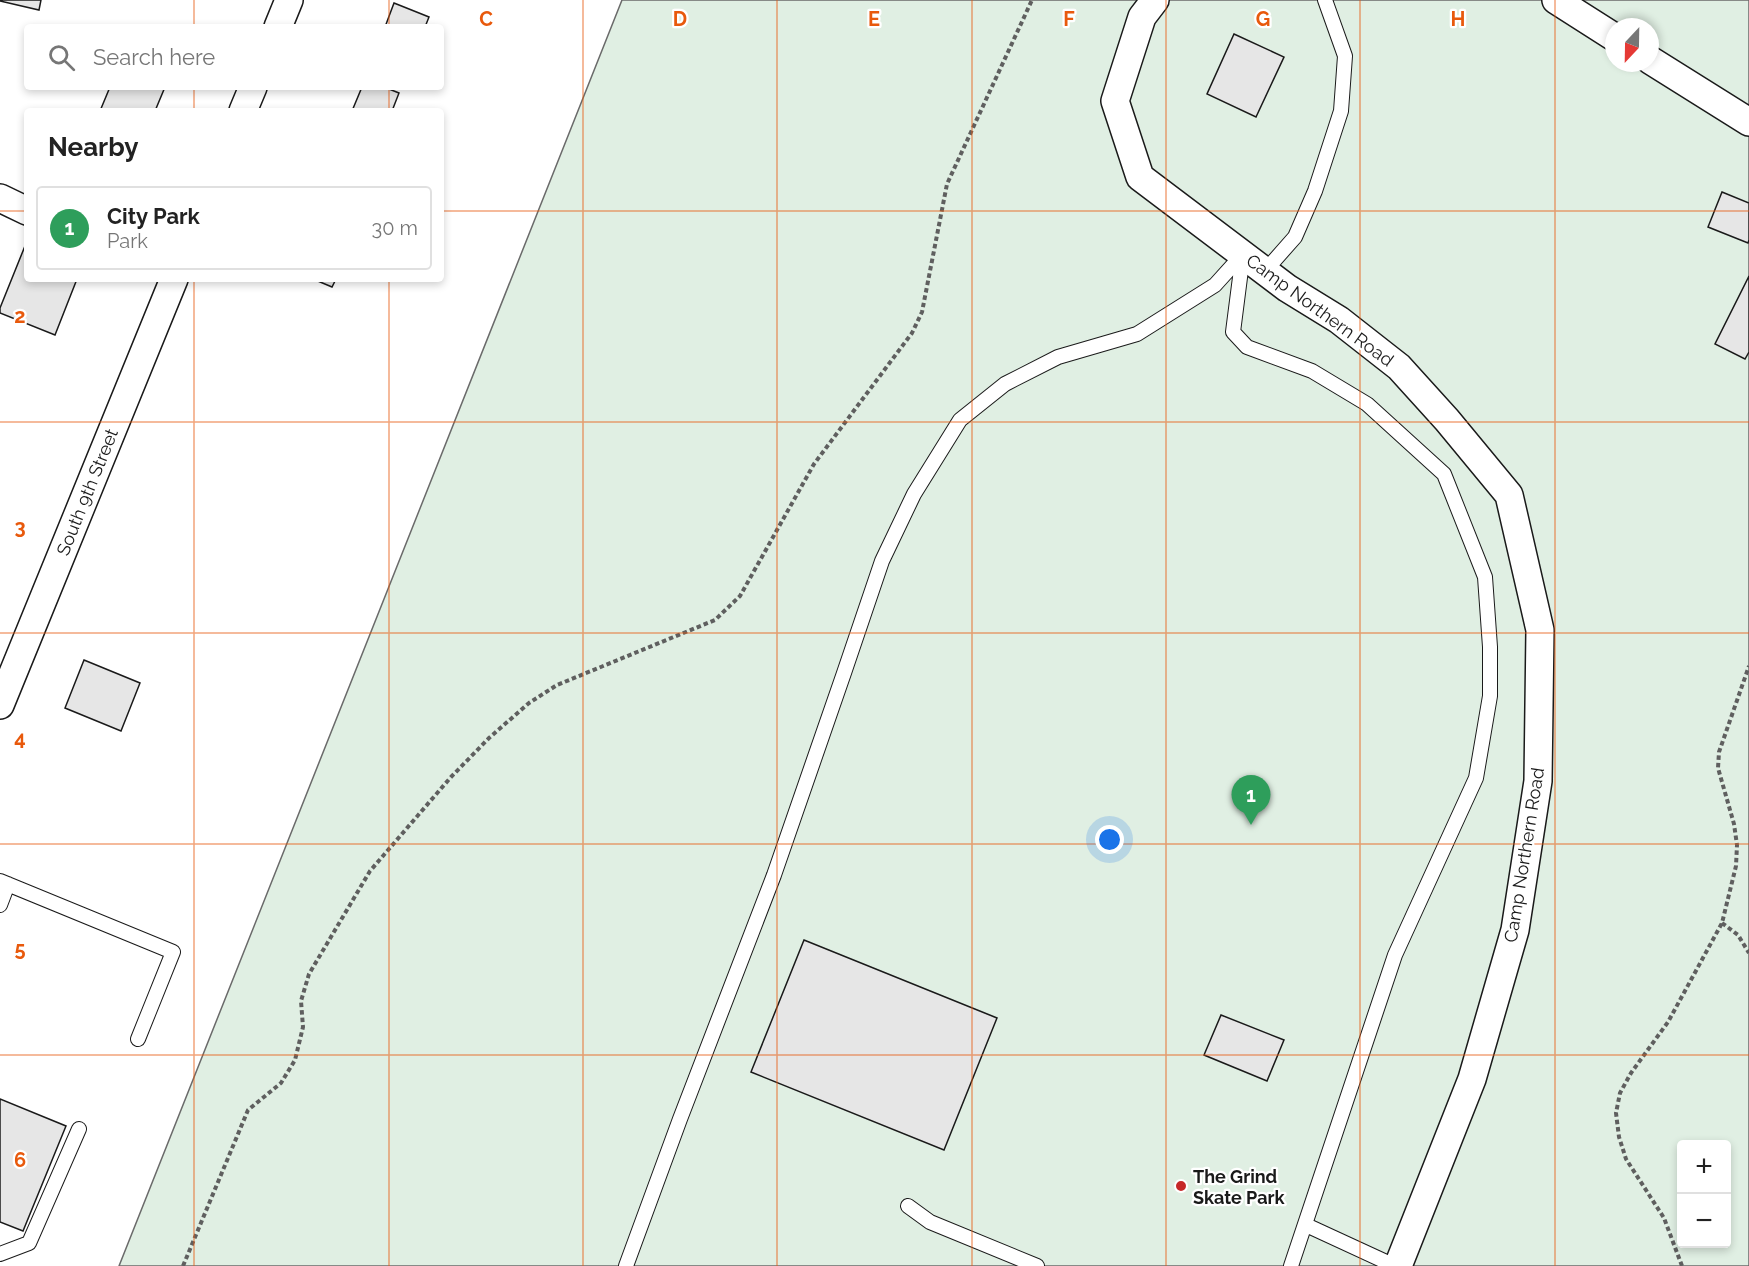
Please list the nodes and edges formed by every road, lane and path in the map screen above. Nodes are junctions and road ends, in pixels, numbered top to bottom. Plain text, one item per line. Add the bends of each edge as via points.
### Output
1 (290, 0) edge
2 (1032, 0) edge
3 (1155, 0) edge
4 (1325, 0) edge
5 (1556, 0) edge
6 (279, 24) edge
7 (1605, 31) edge
8 (1659, 66) edge
9 (252, 90) edge
10 (244, 108) edge
11 (1749, 122) edge
12 (0, 198) edge
13 (24, 210) edge
14 (1243, 254) junction
15 (1265, 271) junction
16 (172, 282) edge
17 (1749, 666) edge
18 (0, 705) edge
19 (4, 883) edge
20 (0, 905) edge
21 (1722, 923) junction
22 (1749, 953) edge
23 (138, 1039) dead end
24 (79, 1129) dead end
25 (908, 1206) dead end
26 (1306, 1225) junction
27 (0, 1254) edge
28 (183, 1266) edge
29 (626, 1266) edge
30 (1037, 1266) edge
31 (1291, 1266) edge
32 (1396, 1266) edge
33 (1682, 1266) edge

1 - 6 street
2 - 28 path via 948,184 922,312 912,333 814,464 740,596 715,620 567,681 529,703 451,777 370,871 309,974 301,1001 303,1027 295,1060 281,1083 248,1110
3 - 14 street, Camp Northern Road via 1142,18 1115,100 1140,177
4 - 15 lane via 1345,56 1341,111 1315,191 1295,237
5 - 7 street
8 - 11 street
9 - 10 street
12 - 13 street
14 - 15 street, Camp Northern Road
14 - 26 lane via 1233,332 1246,347 1312,371 1367,404 1444,474 1485,578 1490,647 1490,696 1476,778 1395,955
14 - 29 lane via 1215,285 1137,334 1058,357 1005,384 960,420 914,494 882,561 774,875
15 - 32 street, Camp Northern Road via 1339,320 1399,367 1509,495 1540,630 1538,781 1515,930 1472,1079
16 - 18 street, South 9th Street
17 - 21 path via 1719,753 1718,768 1737,845
19 - 20 lane
19 - 23 lane via 173,952
21 - 22 path via 1738,934
21 - 33 path via 1668,1022 1631,1073 1620,1093 1616,1113 1626,1159 1664,1218
24 - 27 lane via 29,1243
25 - 30 lane via 930,1222
26 - 31 lane
26 - 32 lane

